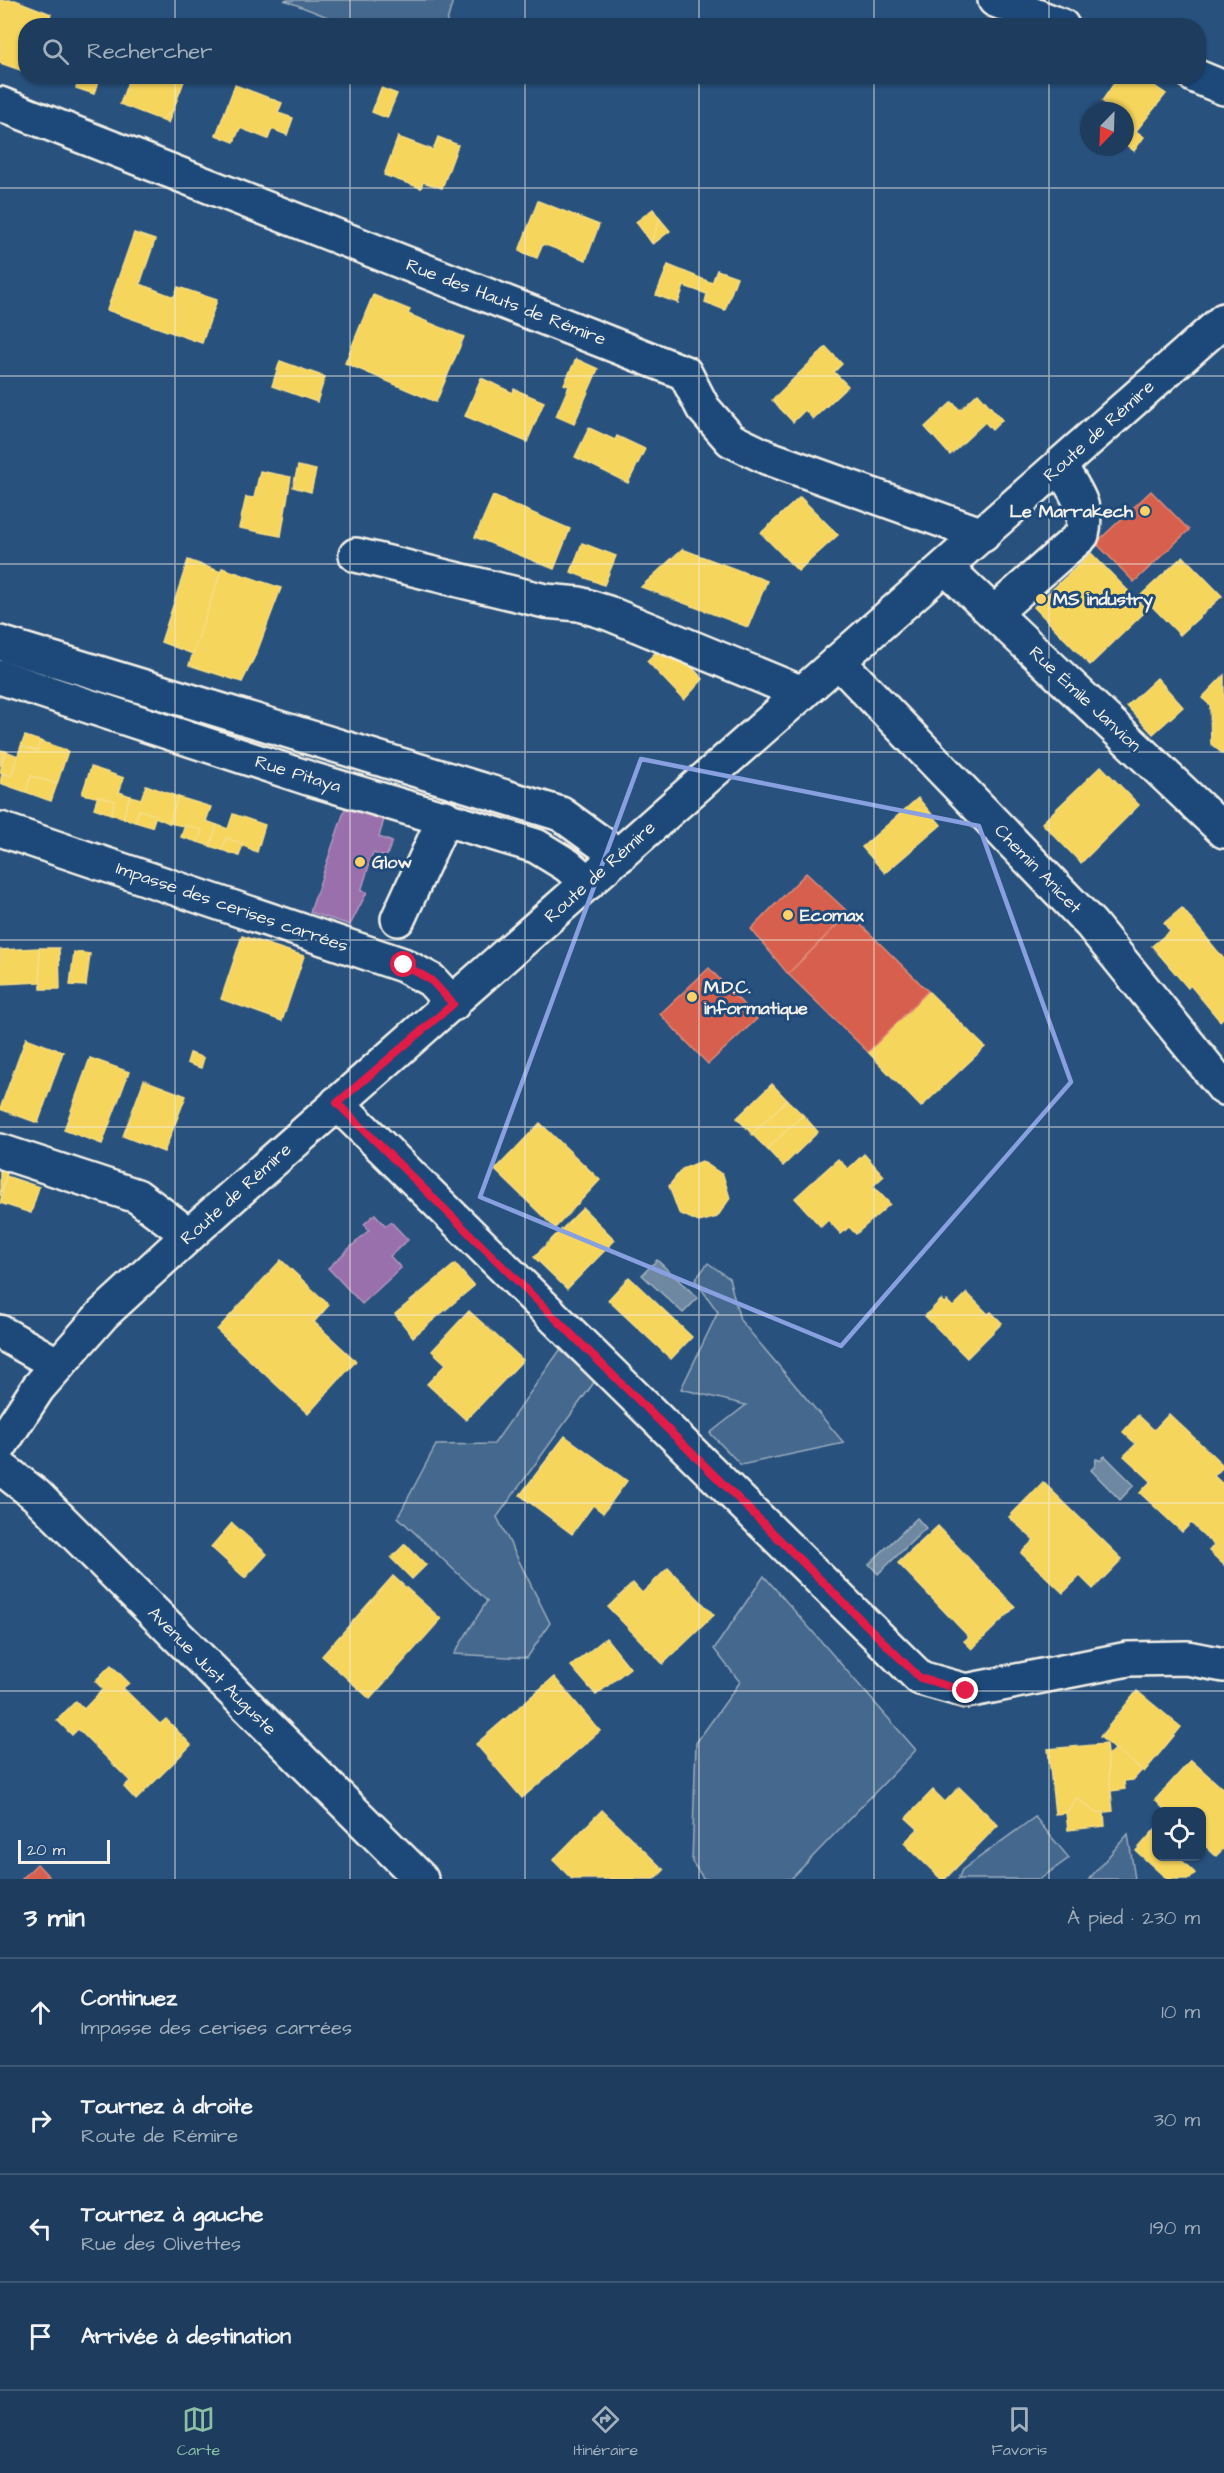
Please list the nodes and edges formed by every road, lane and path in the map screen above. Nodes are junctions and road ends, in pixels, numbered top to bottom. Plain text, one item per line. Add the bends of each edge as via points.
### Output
1 (995, 0) edge
2 (1041, 18) edge
3 (1206, 81) edge
4 (1224, 88) edge
5 (0, 104) edge
6 (1224, 320) edge
7 (1060, 465) junction
8 (982, 535) junction
9 (356, 555) dead end
10 (945, 567) junction
11 (994, 613) junction
12 (0, 643) edge
13 (838, 661) junction
14 (0, 677) edge
15 (802, 693) junction
16 (445, 817) junction
17 (0, 829) edge
18 (1224, 831) edge
19 (619, 856) junction
20 (588, 884) junction
21 (398, 919) dead end
22 (453, 1004) junction
23 (1224, 1088) edge
24 (337, 1103) junction
25 (0, 1151) edge
26 (189, 1235) junction
27 (0, 1332) edge
28 (58, 1365) junction
29 (0, 1446) edge
30 (0, 1467) edge
31 (1224, 1665) edge
32 (421, 1879) edge

1 - 2 street
3 - 4 street
5 - 8 street, Rue des Hauts de Rémire via 685,373 703,408 731,440 766,457
6 - 7 street, Route de Rémire
7 - 8 street, Route de Rémire
7 - 11 street via 1081,503 1086,519 1082,535
8 - 10 street, Route de Rémire
9 - 15 street via 545,601 579,604
10 - 11 street, Rue Émile Janvion
10 - 13 street, Route de Rémire
11 - 18 street, Rue Émile Janvion
12 - 19 street via 561,814
13 - 15 street, Route de Rémire
13 - 23 street, Chemin Anicet via 1092,924
14 - 16 street, Rue Pitaya via 311,779
15 - 19 street, Route de Rémire
16 - 20 street, Rue Pitaya via 536,846
16 - 21 street
17 - 22 street, Impasse des cerises carrées via 404,965 431,980
19 - 20 street, Route de Rémire
20 - 22 street, Route de Rémire
22 - 24 street, Route de Rémire
24 - 26 street, Route de Rémire
24 - 31 street via 920,1678 966,1691 1128,1659 1187,1658
25 - 26 street via 137,1196
26 - 28 street, Route de Rémire via 103,1314
27 - 28 street
28 - 29 street, Route de Rémire
30 - 32 street, Avenue Just Auguste via 36,1495

